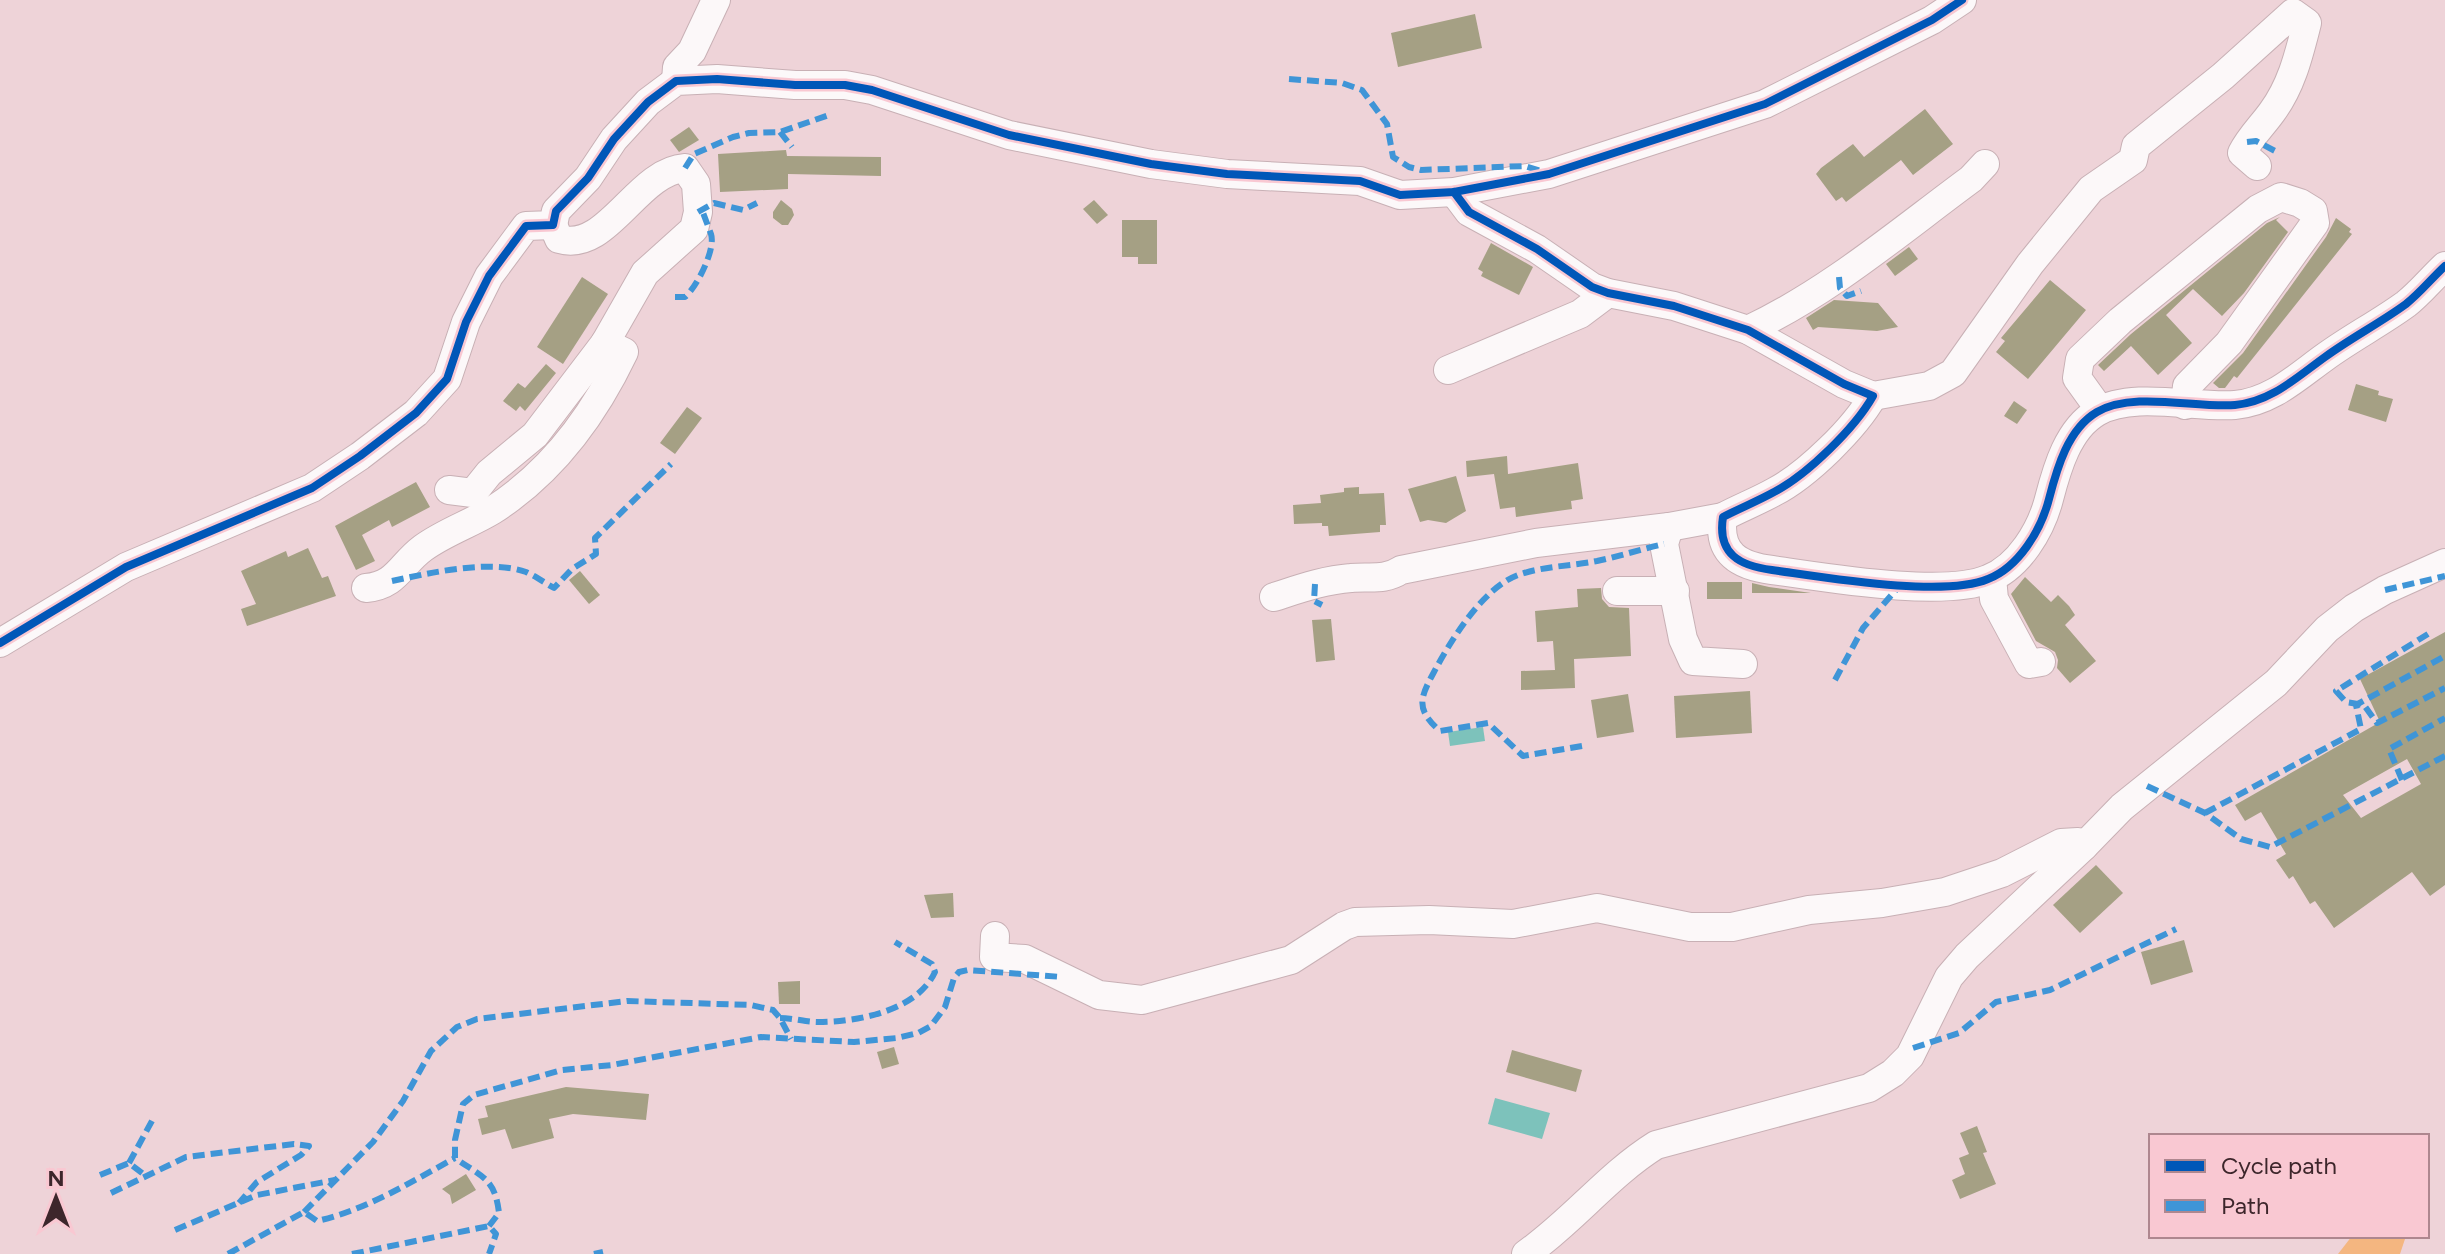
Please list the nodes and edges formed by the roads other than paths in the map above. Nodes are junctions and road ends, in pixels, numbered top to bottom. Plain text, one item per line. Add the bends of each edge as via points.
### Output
1 (716, 0) edge
2 (1962, 0) edge
3 (676, 81) junction
4 (1985, 164) dead end
5 (2257, 166) dead end
6 (1454, 192) junction
7 (553, 225) junction
8 (2445, 266) edge
9 (1608, 293) junction
10 (1748, 330) junction
11 (605, 343) junction
12 (1448, 370) dead end
13 (1873, 396) junction
14 (2185, 405) junction
15 (2100, 410) junction
16 (449, 490) dead end
17 (1723, 517) junction
18 (1669, 527) junction
19 (2445, 563) edge
20 (1992, 578) junction
21 (366, 588) dead end
22 (1617, 591) dead end
23 (1675, 591) junction
24 (1274, 597) dead end
25 (0, 643) edge
26 (2041, 662) dead end
27 (1743, 664) dead end
28 (2084, 846) junction
29 (995, 936) dead end
30 (1526, 1254) edge

1 - 3 street via 692,51 677,67
2 - 6 street via 1765,104 1549,174
3 - 6 street via 845,85 1009,135 1151,164 1360,181 1400,195
3 - 7 street via 614,139 588,178 556,211
4 - 10 street via 1839,277
5 - 13 street via 2242,153 2274,110 2295,69 2307,23 2293,13 2136,146 2133,160 2091,189 1953,373 1929,386
6 - 9 street via 1469,212
7 - 11 street via 559,239 570,243 601,230 670,169 685,168 696,184 694,229 645,273
7 - 25 street via 526,226 489,276 447,379 416,413 360,456 312,488 126,567
8 - 14 street via 2407,303 2263,399
9 - 10 street via 1674,306
9 - 12 street via 1580,314
10 - 13 street
11 - 16 street via 535,435 473,493
11 - 21 street via 624,352 605,392 553,461 498,506 423,548 392,581
13 - 17 street via 1844,435 1809,466 1777,491
14 - 15 street via 2134,401
14 - 15 street via 2187,386 2229,343 2315,223 2313,211 2300,203 2281,197 2258,209 2080,359 2077,378
15 - 20 street via 2082,422 2067,445 2034,538
17 - 18 street
17 - 20 street via 1724,541 1735,559 1750,567 1936,586 1969,586
18 - 23 street via 1664,544
18 - 24 street via 1536,543 1401,570 1388,578 1315,584
19 - 28 street via 2385,590 2327,629 2276,683 2122,807
20 - 26 street via 1994,599 2029,664
22 - 23 street
23 - 27 street via 1683,639 1693,661
28 - 29 street via 2061,843 2002,873 1945,892 1809,910 1732,927 1690,927 1597,908 1513,924 1355,922 1291,960 1142,1000 1099,995 1032,962 994,957
28 - 30 street via 1949,977 1910,1056 1893,1073 1869,1088 1656,1145

